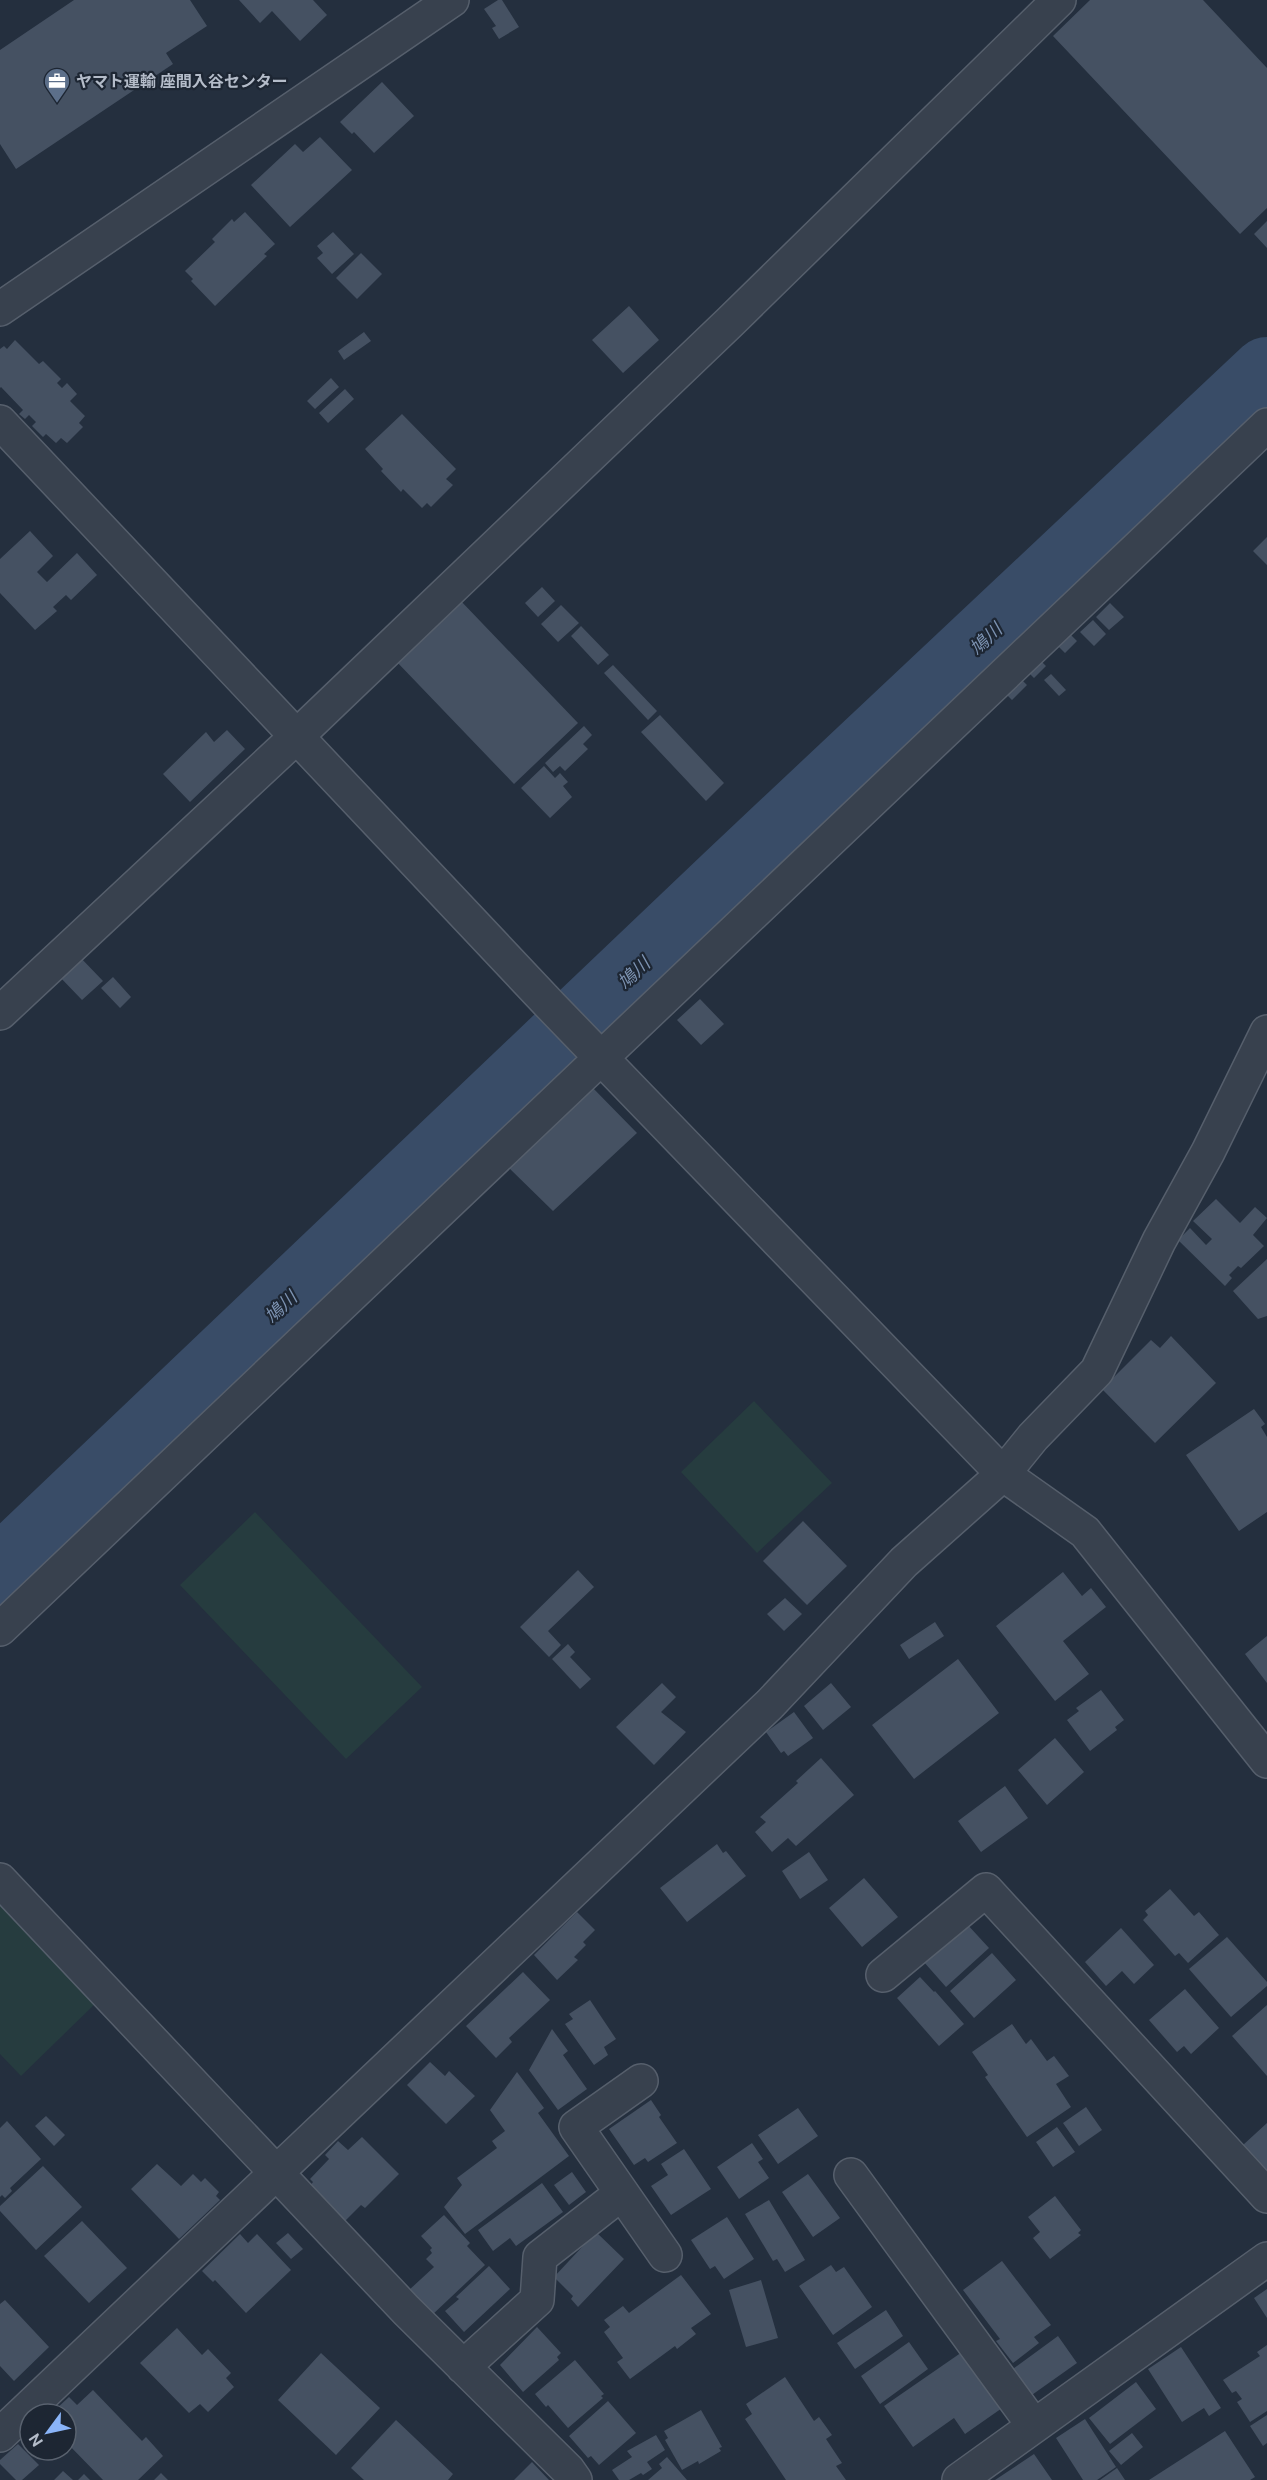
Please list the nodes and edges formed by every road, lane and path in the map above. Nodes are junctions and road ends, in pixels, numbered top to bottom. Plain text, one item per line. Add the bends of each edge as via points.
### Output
1 (452, 0) edge
2 (1059, 0) edge
3 (0, 309) edge
4 (0, 422) edge
5 (1267, 425) edge
6 (296, 737) junction
7 (0, 1013) edge
8 (1267, 1032) edge
9 (595, 1051) junction
10 (1003, 1473) junction
11 (0, 1629) edge
12 (1267, 1761) edge
13 (0, 1880) edge
14 (883, 1975) dead end
15 (641, 2081) dead end
16 (275, 2174) junction
17 (851, 2175) dead end
18 (622, 2193) junction
19 (1267, 2196) edge
20 (665, 2255) dead end
21 (1267, 2259) edge
22 (463, 2367) junction
23 (1034, 2426) junction
24 (0, 2435) edge
25 (963, 2479) edge
26 (575, 2480) edge

1 - 3 street
2 - 6 street via 730,322
4 - 6 street
5 - 9 street
6 - 7 street
6 - 9 street
8 - 10 street via 1097,1371
9 - 10 street
9 - 11 street
10 - 12 street via 1085,1532
10 - 16 street via 904,1562 770,1704 674,1797
13 - 16 street
14 - 19 street via 986,1890
15 - 18 street via 576,2127
16 - 22 street
16 - 24 street
17 - 23 street
18 - 20 street
18 - 22 street via 540,2257 537,2300
21 - 23 street
22 - 26 street
23 - 25 street

